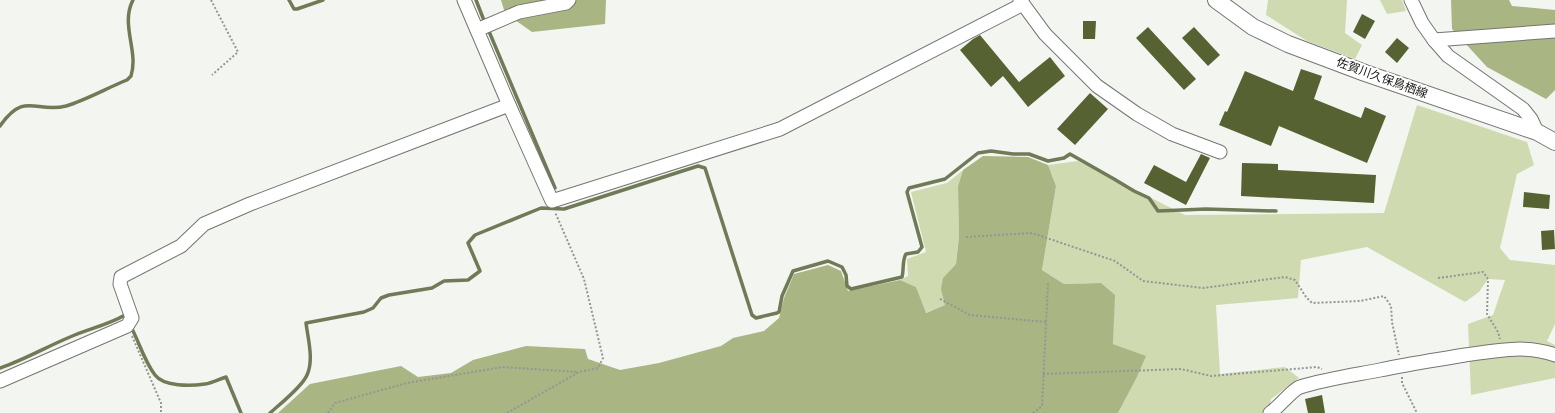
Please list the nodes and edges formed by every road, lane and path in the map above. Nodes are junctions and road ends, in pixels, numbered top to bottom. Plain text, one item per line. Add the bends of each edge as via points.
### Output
1 (211, 0) edge
2 (464, 0) edge
3 (569, 0) edge
4 (1216, 0) edge
5 (1411, 0) edge
6 (1021, 2) edge
7 (477, 30) junction
8 (1555, 31) edge
9 (1434, 40) junction
10 (212, 75) dead end
11 (509, 105) junction
12 (1537, 132) junction
13 (1555, 142) edge
14 (1220, 152) dead end
15 (556, 216) dead end
16 (966, 237) dead end
17 (1438, 278) dead end
18 (1048, 283) dead end
19 (940, 299) dead end
20 (130, 322) junction
21 (1046, 322) junction
22 (1503, 350) junction
23 (1555, 355) edge
24 (1401, 366) junction
25 (1324, 369) dead end
26 (579, 372) junction
27 (1043, 374) junction
28 (0, 380) edge
29 (161, 413) edge
30 (328, 413) edge
31 (508, 413) edge
32 (1033, 413) edge
33 (1270, 413) edge
34 (1416, 413) edge

1 - 10 path via 238,52
2 - 7 street
3 - 7 street via 518,12
4 - 12 main road, 佐賀川久保鳥栖線 via 1253,27 1288,44
5 - 9 street
6 - 11 street via 780,128 552,201
6 - 14 street via 1045,34 1097,86 1137,114 1172,134
7 - 11 street
8 - 9 street
9 - 12 street via 1448,56 1523,109
11 - 20 street via 204,224 181,246 122,277 120,284
12 - 13 main road, 佐賀川久保鳥栖線
15 - 26 path via 584,280 603,358 598,368
16 - 24 path via 1032,233 1115,261 1144,281 1203,288 1285,277 1295,280 1312,303 1360,301 1384,296 1391,306
17 - 22 path via 1483,272 1488,279 1487,314 1498,332
18 - 21 path
19 - 21 path via 970,316
20 - 28 street
20 - 29 path via 161,403
21 - 27 path
22 - 23 street via 1534,350
22 - 24 street
24 - 33 street via 1298,387
24 - 34 path via 1402,384
25 - 27 path via 1317,367 1211,376 1180,369
26 - 30 path via 503,367 422,380 335,403
26 - 31 path
27 - 32 path via 1042,406

